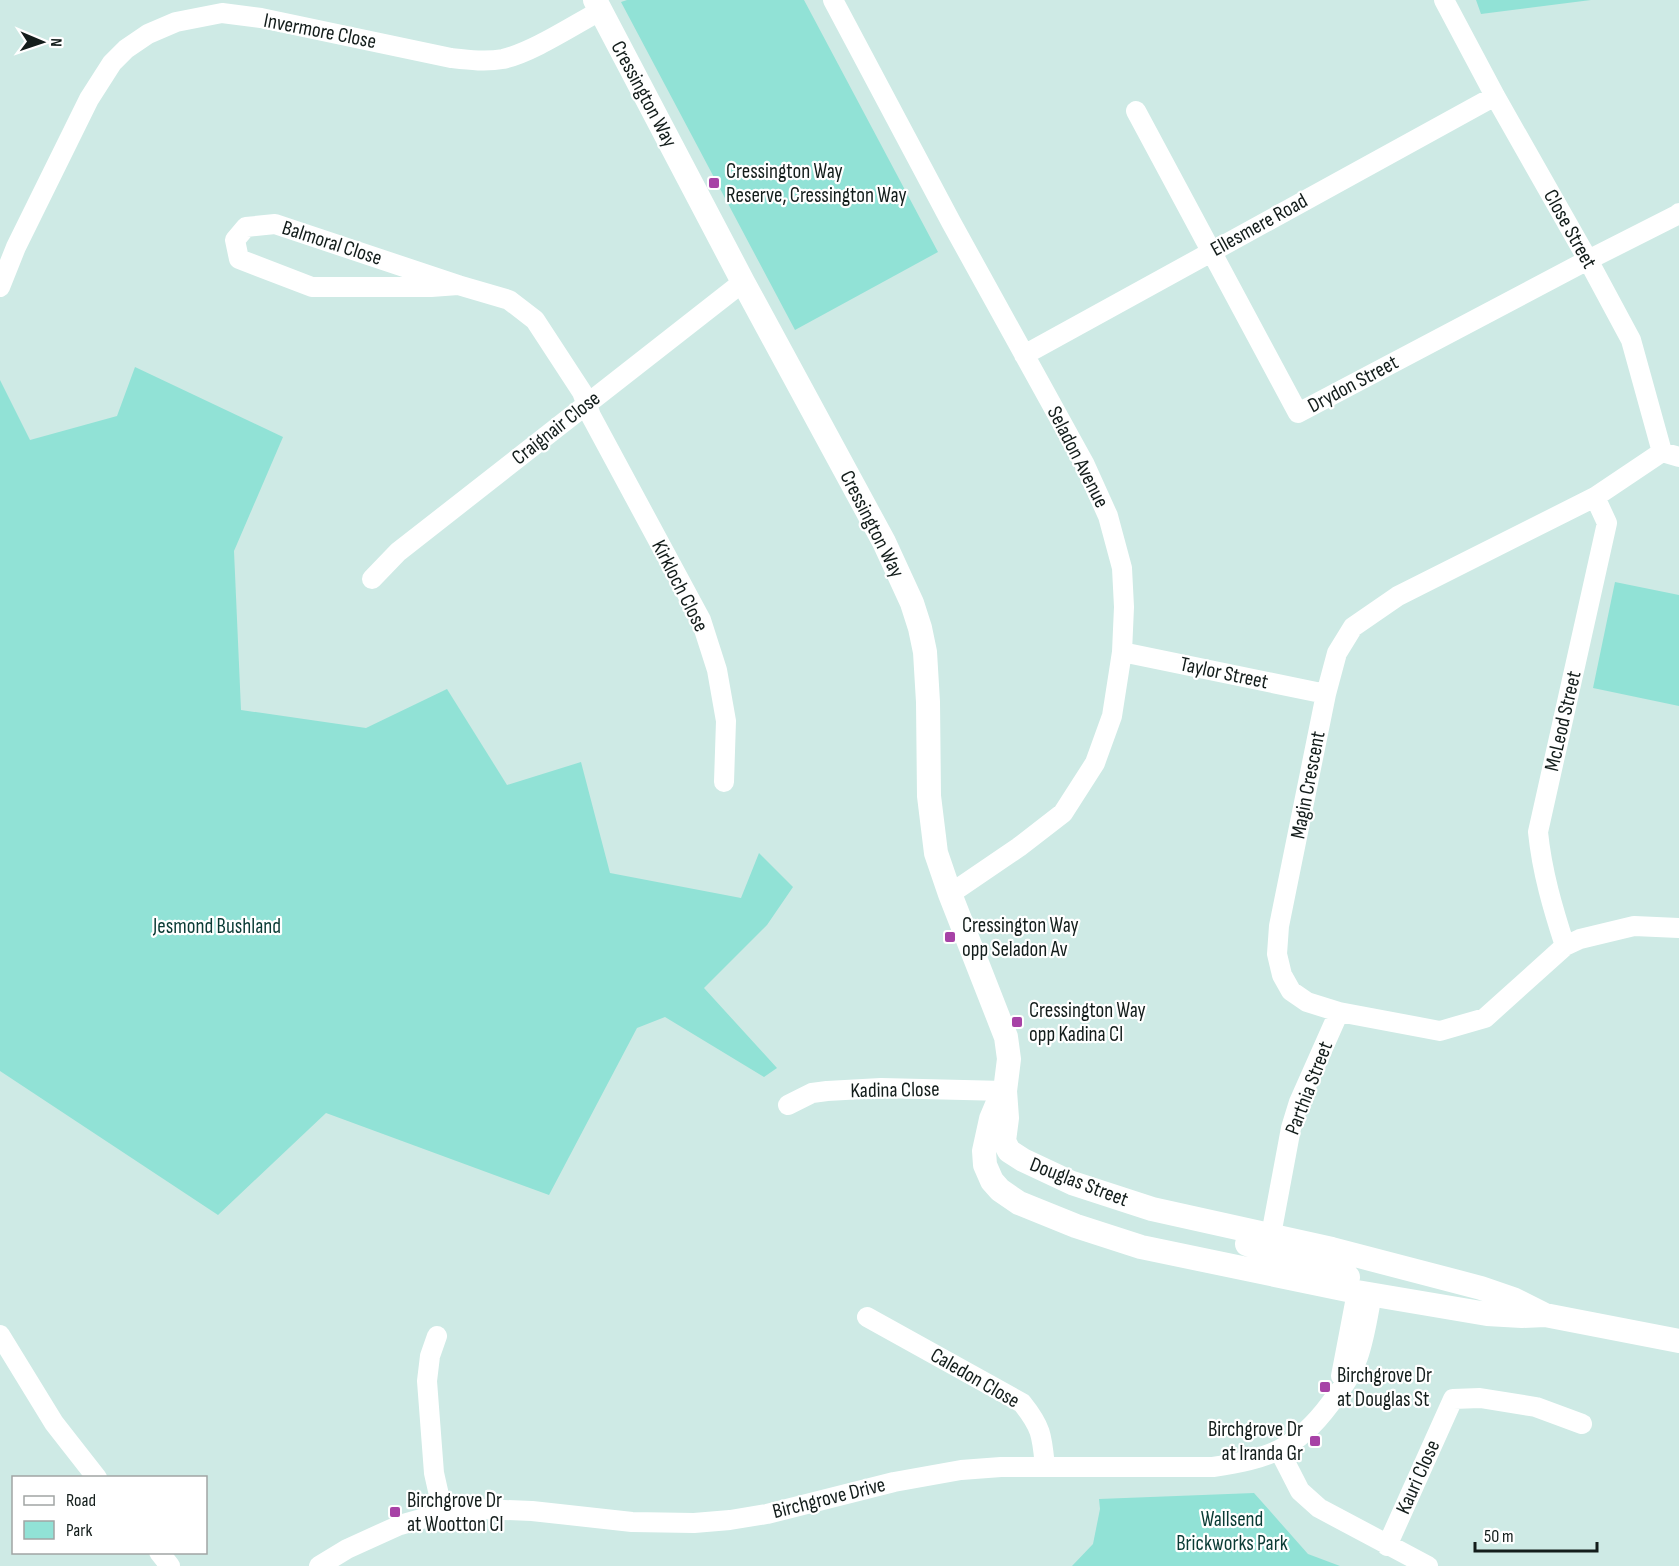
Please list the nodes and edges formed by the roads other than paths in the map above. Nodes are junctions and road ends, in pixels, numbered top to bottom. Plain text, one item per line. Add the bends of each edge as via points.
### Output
1 (833, 0) edge
2 (1444, 0) edge
3 (597, 5) edge
4 (1495, 96) junction
5 (1136, 111) dead end
6 (1679, 213) edge
7 (1210, 252) junction
8 (1588, 260) junction
9 (743, 282) junction
10 (458, 285) junction
11 (0, 287) edge
12 (1024, 355) junction
13 (586, 404) junction
14 (1671, 455) edge
15 (1595, 497) junction
16 (372, 579) dead end
17 (1122, 652) junction
18 (1326, 694) junction
19 (724, 782) dead end
20 (950, 894) junction
21 (1679, 928) edge
22 (1565, 946) junction
23 (1339, 1012) junction
24 (1005, 1091) junction
25 (788, 1105) dead end
26 (1152, 1209) junction
27 (1271, 1236) junction
28 (1481, 1288) junction
29 (1365, 1291) junction
30 (1545, 1314) junction
31 (867, 1317) dead end
32 (0, 1335) edge
33 (437, 1336) dead end
34 (1679, 1341) edge
35 (1582, 1424) dead end
36 (1279, 1450) junction
37 (1045, 1467) junction
38 (95, 1476) edge
39 (443, 1514) junction
40 (1388, 1546) junction
41 (161, 1554) edge
42 (170, 1566) edge
43 (319, 1566) edge
44 (1428, 1566) edge

1 - 12 street, Seladon Avenue
2 - 4 street, Close Street
3 - 9 street, Cressington Way
3 - 11 street, Invermore Close via 519,54 491,60 452,58 222,13 176,22 148,34 112,63 89,99
4 - 7 street, Ellesmere Road
4 - 8 street, Close Street
5 - 7 street, Drydon Street
6 - 8 street, Drydon Street
7 - 8 street, Drydon Street via 1298,413
7 - 12 street, Ellesmere Road
8 - 14 street, Close Street via 1630,340
9 - 13 street, Craignair Close
9 - 20 street, Cressington Way via 884,542 914,612 925,652 931,815 936,853
10 - 10 street, Balmoral Close via 312,287 239,259 236,240 246,227 275,224
10 - 13 street, Balmoral Close via 509,300 535,320
12 - 17 street, Seladon Avenue via 1084,463 1108,516 1122,568
13 - 16 street, Craignair Close via 398,552
13 - 19 street, Kirkloch Close via 701,620 717,670 726,721
14 - 15 street, Magin Crescent
15 - 18 street, Magin Crescent via 1398,596 1372,613 1353,627 1337,653
15 - 22 street, McLeod Street via 1607,523 1538,832 1550,900
17 - 18 street, Taylor Street
17 - 20 street, Seladon Avenue via 1112,716 1095,763 1063,813
18 - 23 street, Magin Crescent via 1279,926 1277,954 1291,991 1307,1002
20 - 24 street, Cressington Way via 1006,1037 1009,1059
21 - 22 street via 1634,926
22 - 23 street, Magin Crescent via 1485,1018 1440,1031
23 - 27 street, Parthia Street via 1291,1128
24 - 25 street, Kadina Close via 838,1090 812,1093
24 - 26 street, Douglas Street via 1004,1141 1009,1151 1072,1183
24 - 29 street, Douglas Street via 991,1119 984,1161 992,1182 1019,1203 1141,1247
26 - 27 street, Douglas Street
26 - 29 street via 1348,1277
27 - 28 street, Douglas Street
28 - 29 street via 1446,1291 1389,1284
28 - 30 street, Douglas Street
29 - 30 street, Douglas Street via 1487,1314
29 - 36 street, Birchgrove Drive via 1330,1404 1307,1431
30 - 34 street, Douglas Street
31 - 37 street, Caledon Close via 1022,1403 1042,1434
32 - 38 street via 54,1423
33 - 39 street via 427,1381 433,1462
35 - 40 street, Kauri Close via 1536,1407 1480,1398 1453,1399
36 - 37 street, Birchgrove Drive via 1242,1463 1213,1467
36 - 40 street via 1300,1491 1318,1508
37 - 39 street, Birchgrove Drive via 927,1475 730,1521 640,1523 504,1509
39 - 43 street, Birchgrove Drive via 400,1525
40 - 44 street
41 - 42 street

